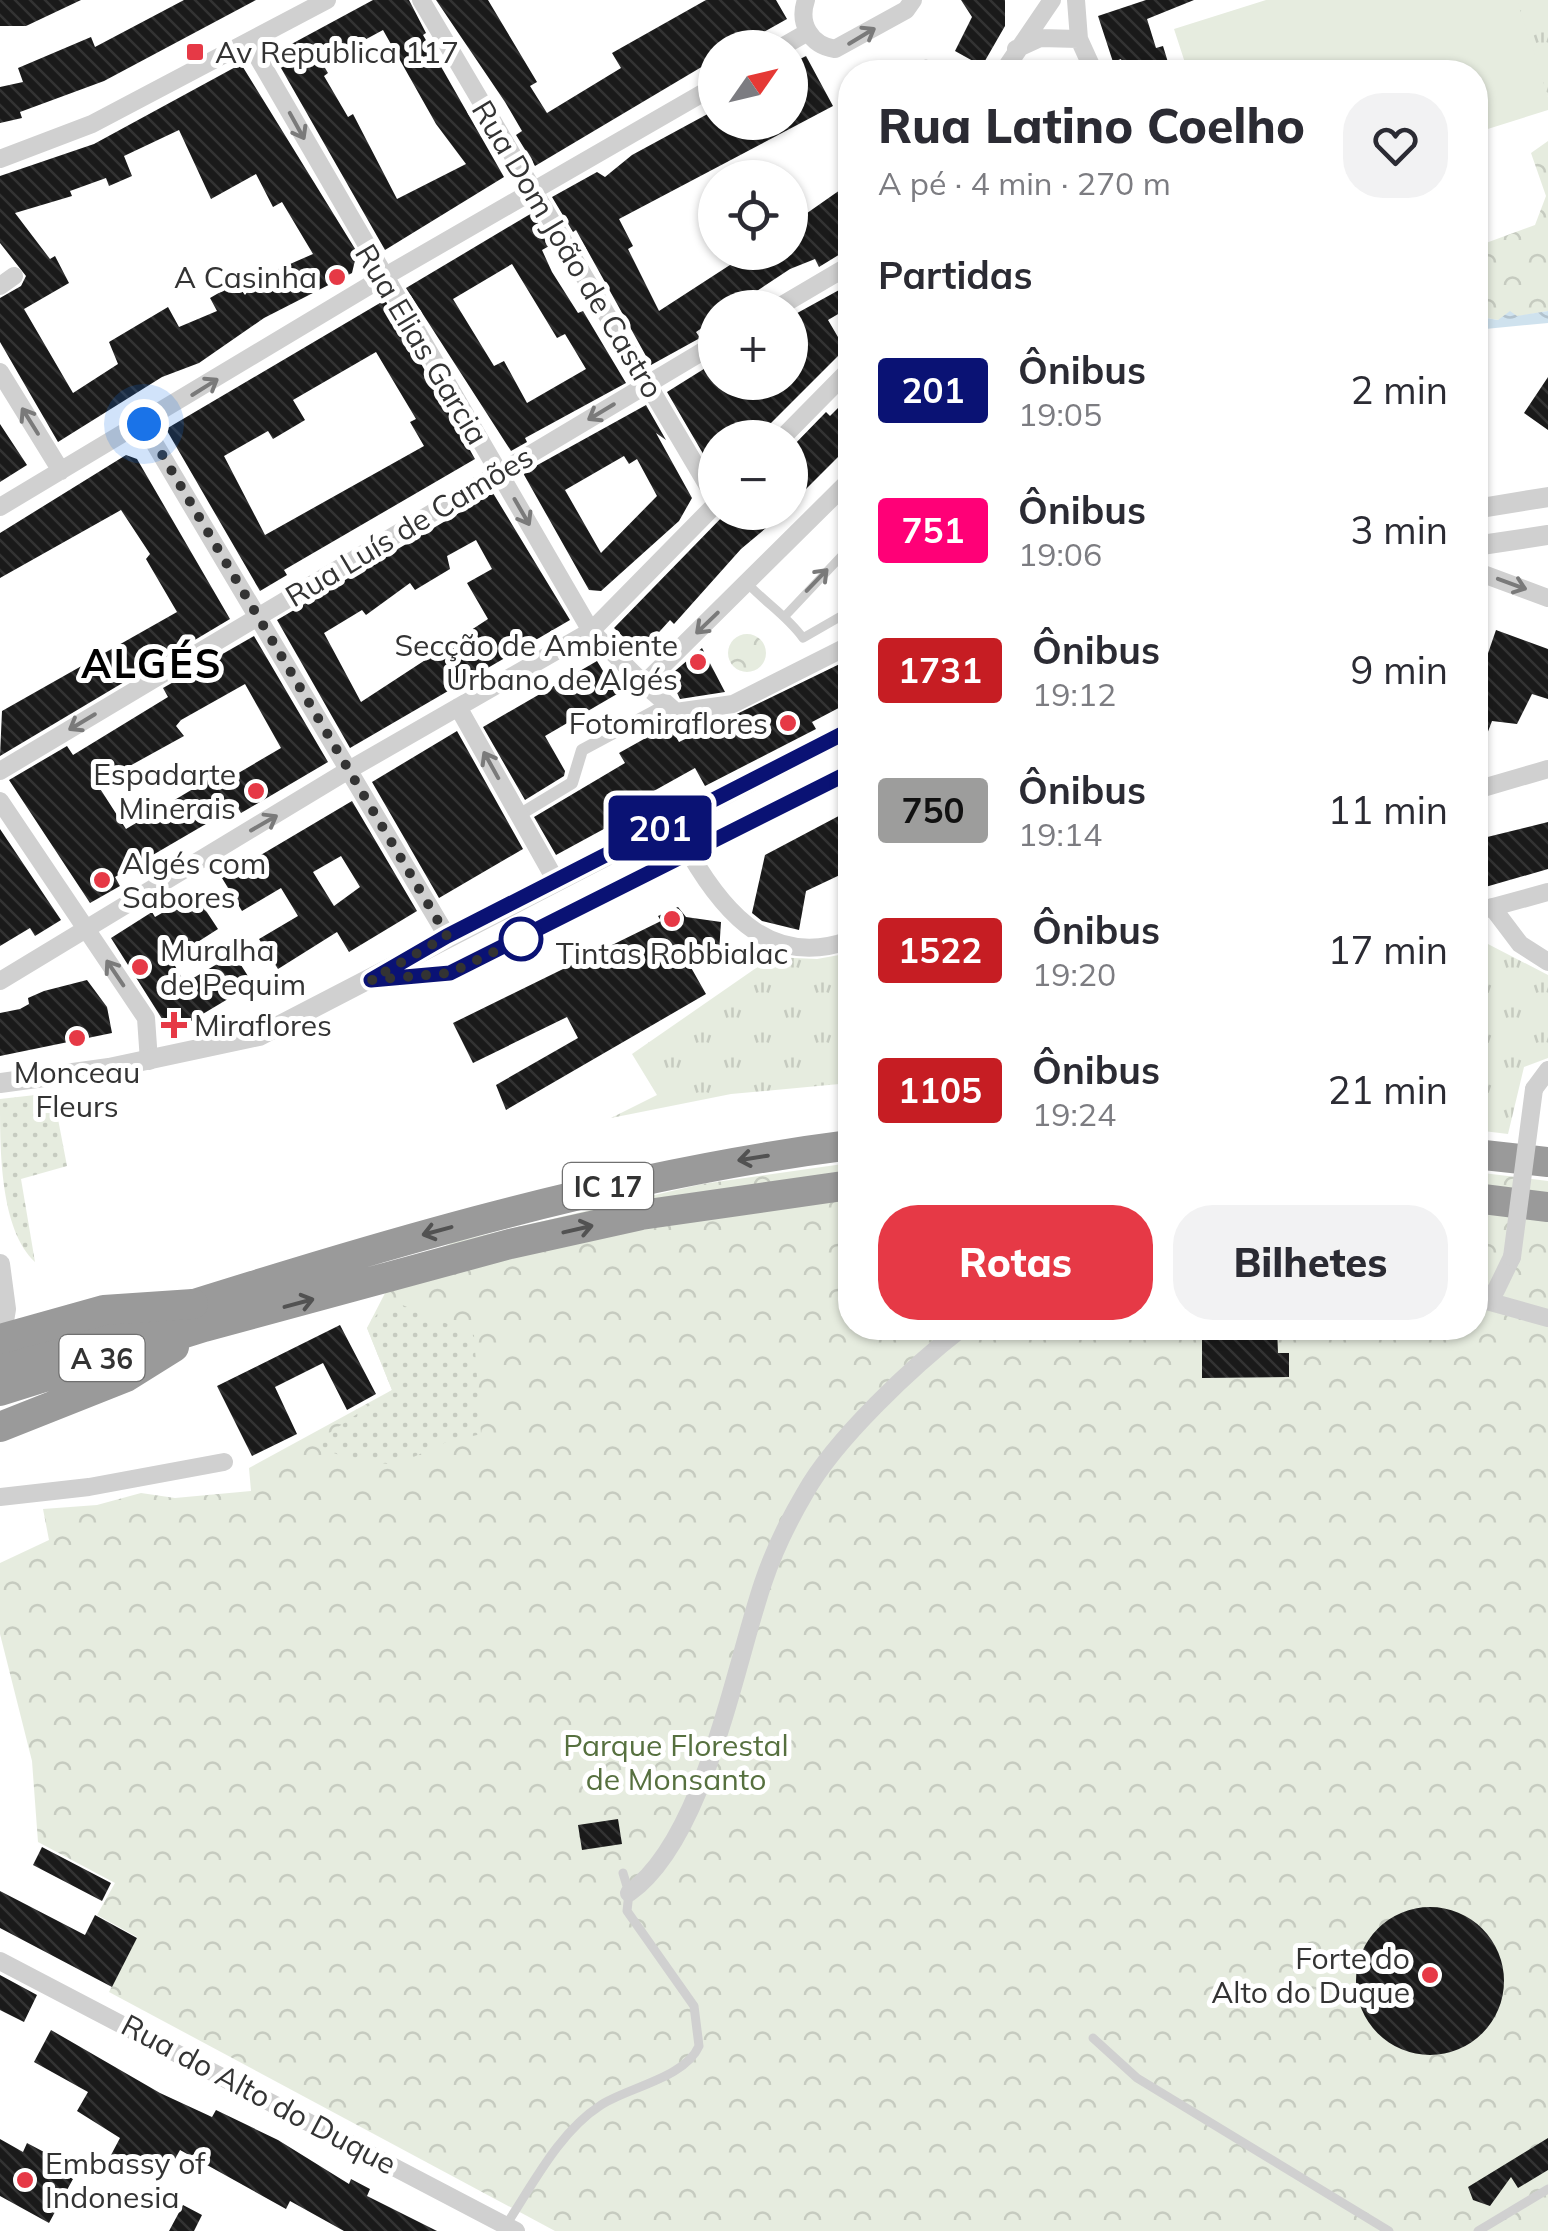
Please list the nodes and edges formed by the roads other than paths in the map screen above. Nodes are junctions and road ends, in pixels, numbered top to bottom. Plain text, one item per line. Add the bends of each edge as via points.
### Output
1 (327, 0) edge
2 (422, 0) edge
3 (806, 0) edge
4 (913, 0) edge
5 (1052, 0) edge
6 (1076, 0) edge
7 (807, 30) edge
8 (808, 32) edge
9 (1079, 38) junction
10 (249, 42) junction
11 (1016, 50) junction
12 (1010, 60) edge
13 (1089, 60) edge
14 (698, 96) edge
15 (0, 158) edge
16 (535, 192) junction
17 (838, 271) edge
18 (382, 278) junction
19 (807, 290) edge
20 (698, 354) edge
21 (0, 372) edge
22 (838, 381) edge
23 (648, 384) junction
24 (800, 420) edge
25 (144, 424) junction
26 (61, 470) junction
27 (698, 471) edge
28 (499, 473) junction
29 (838, 492) edge
30 (1548, 497) edge
31 (0, 507) edge
32 (1488, 507) edge
33 (698, 519) edge
34 (1548, 535) edge
35 (1488, 544) edge
36 (838, 560) edge
37 (1488, 576) edge
38 (748, 584) junction
39 (1548, 598) edge
40 (786, 614) junction
41 (256, 617) junction
42 (838, 618) edge
43 (591, 631) junction
44 (838, 651) edge
45 (644, 684) junction
46 (664, 706) junction
47 (458, 707) junction
48 (838, 736) edge
49 (1548, 769) edge
50 (0, 771) edge
51 (347, 771) junction
52 (838, 778) edge
53 (1488, 786) edge
54 (0, 801) edge
55 (520, 815) junction
56 (690, 854) junction
57 (556, 881) junction
58 (1548, 892) edge
59 (1488, 908) edge
60 (1488, 913) edge
61 (86, 928) junction
62 (447, 936) junction
63 (838, 943) edge
64 (1548, 962) edge
65 (0, 980) edge
66 (371, 980) junction
67 (149, 1061) junction
68 (1548, 1070) edge
69 (0, 1084) edge
70 (838, 1147) edge
71 (1488, 1155) edge
72 (1548, 1162) edge
73 (838, 1187) edge
74 (1488, 1200) edge
75 (1548, 1207) edge
76 (0, 1264) edge
77 (1488, 1294) edge
78 (1488, 1306) edge
79 (199, 1315) junction
80 (1548, 1318) edge
81 (949, 1340) edge
82 (0, 1342) edge
83 (0, 1365) edge
84 (0, 1391) edge
85 (0, 1427) edge
86 (224, 1462) dead end
87 (0, 1497) edge
88 (623, 1873) dead end
89 (629, 1892) junction
90 (0, 1962) edge
91 (1094, 2038) dead end
92 (1548, 2189) edge
93 (511, 2228) edge
94 (1390, 2231) edge
95 (1478, 2231) edge

1 - 10 street
2 - 16 street, Rua Dom João de Castro
3 - 7 street
8 -> 4 street via 826,48 842,48
5 - 11 street
6 - 9 street
9 - 11 street via 1040,38
9 - 13 street
10 - 15 street via 92,124
10 -> 18 street, Rua Elias Garcia
11 - 12 street
14 - 16 street
16 - 18 street
16 - 23 street, Rua Dom João de Castro
17 - 19 street
25 -> 18 street
18 - 28 street, Rua Elias Garcia
20 - 23 street, Rua Luís de Camões
26 -> 21 street
22 - 24 street
23 - 27 street, Rua Dom João de Castro
23 -> 28 street, Rua Luís de Camões
25 - 26 street
25 - 41 street
26 - 31 street
28 - 41 street, Rua Luís de Camões
28 -> 43 street, Rua Elias Garcia
29 - 38 street
30 - 32 street
33 - 43 street
34 - 35 street
40 -> 36 lane
37 -> 39 street
38 - 40 lane
38 -> 45 street
40 - 42 lane via 803,638
41 -> 50 street, Rua Luís de Camões
41 - 51 street
43 - 45 street, Rua Elias Garcia
43 - 47 street
44 - 46 street via 733,704 692,712
45 - 46 street, Rua Elias Garcia
46 - 55 street via 582,750 572,783
47 - 51 street
55 -> 47 street
48 - 57 street
49 - 53 street
61 -> 51 street
51 - 62 street
52 - 56 street
54 - 61 street
55 - 57 street
56 - 63 street via 734,915 770,940 813,949
56 - 66 street via 450,973
57 - 62 street
58 - 59 street
60 - 64 street
61 - 65 street
67 -> 61 street via 146,1018
62 - 66 street
66 - 67 street via 259,1036
67 - 69 street
68 - 77 street, bridge via 1534,1090 1512,1257
70 -> 79 highway, IC 17 via 625,1181 370,1250
71 - 72 highway
79 -> 73 highway, IC 17 via 575,1230
74 - 75 highway
76 - 82 street via 6,1310
78 - 80 street
79 - 82 highway, bridge via 104,1310
79 - 83 highway, A 36, bridge
79 - 84 highway, A 36
79 - 85 highway via 126,1377
81 - 89 street via 863,1420 806,1491 764,1579 684,1822 663,1860
86 - 87 street
88 - 89 lane
89 - 93 lane via 627,1910 694,2006 699,2046 686,2063 588,2115 563,2141
90 - 93 street, Rua do Alto do Duque
91 - 94 lane via 1137,2078
92 - 95 lane

